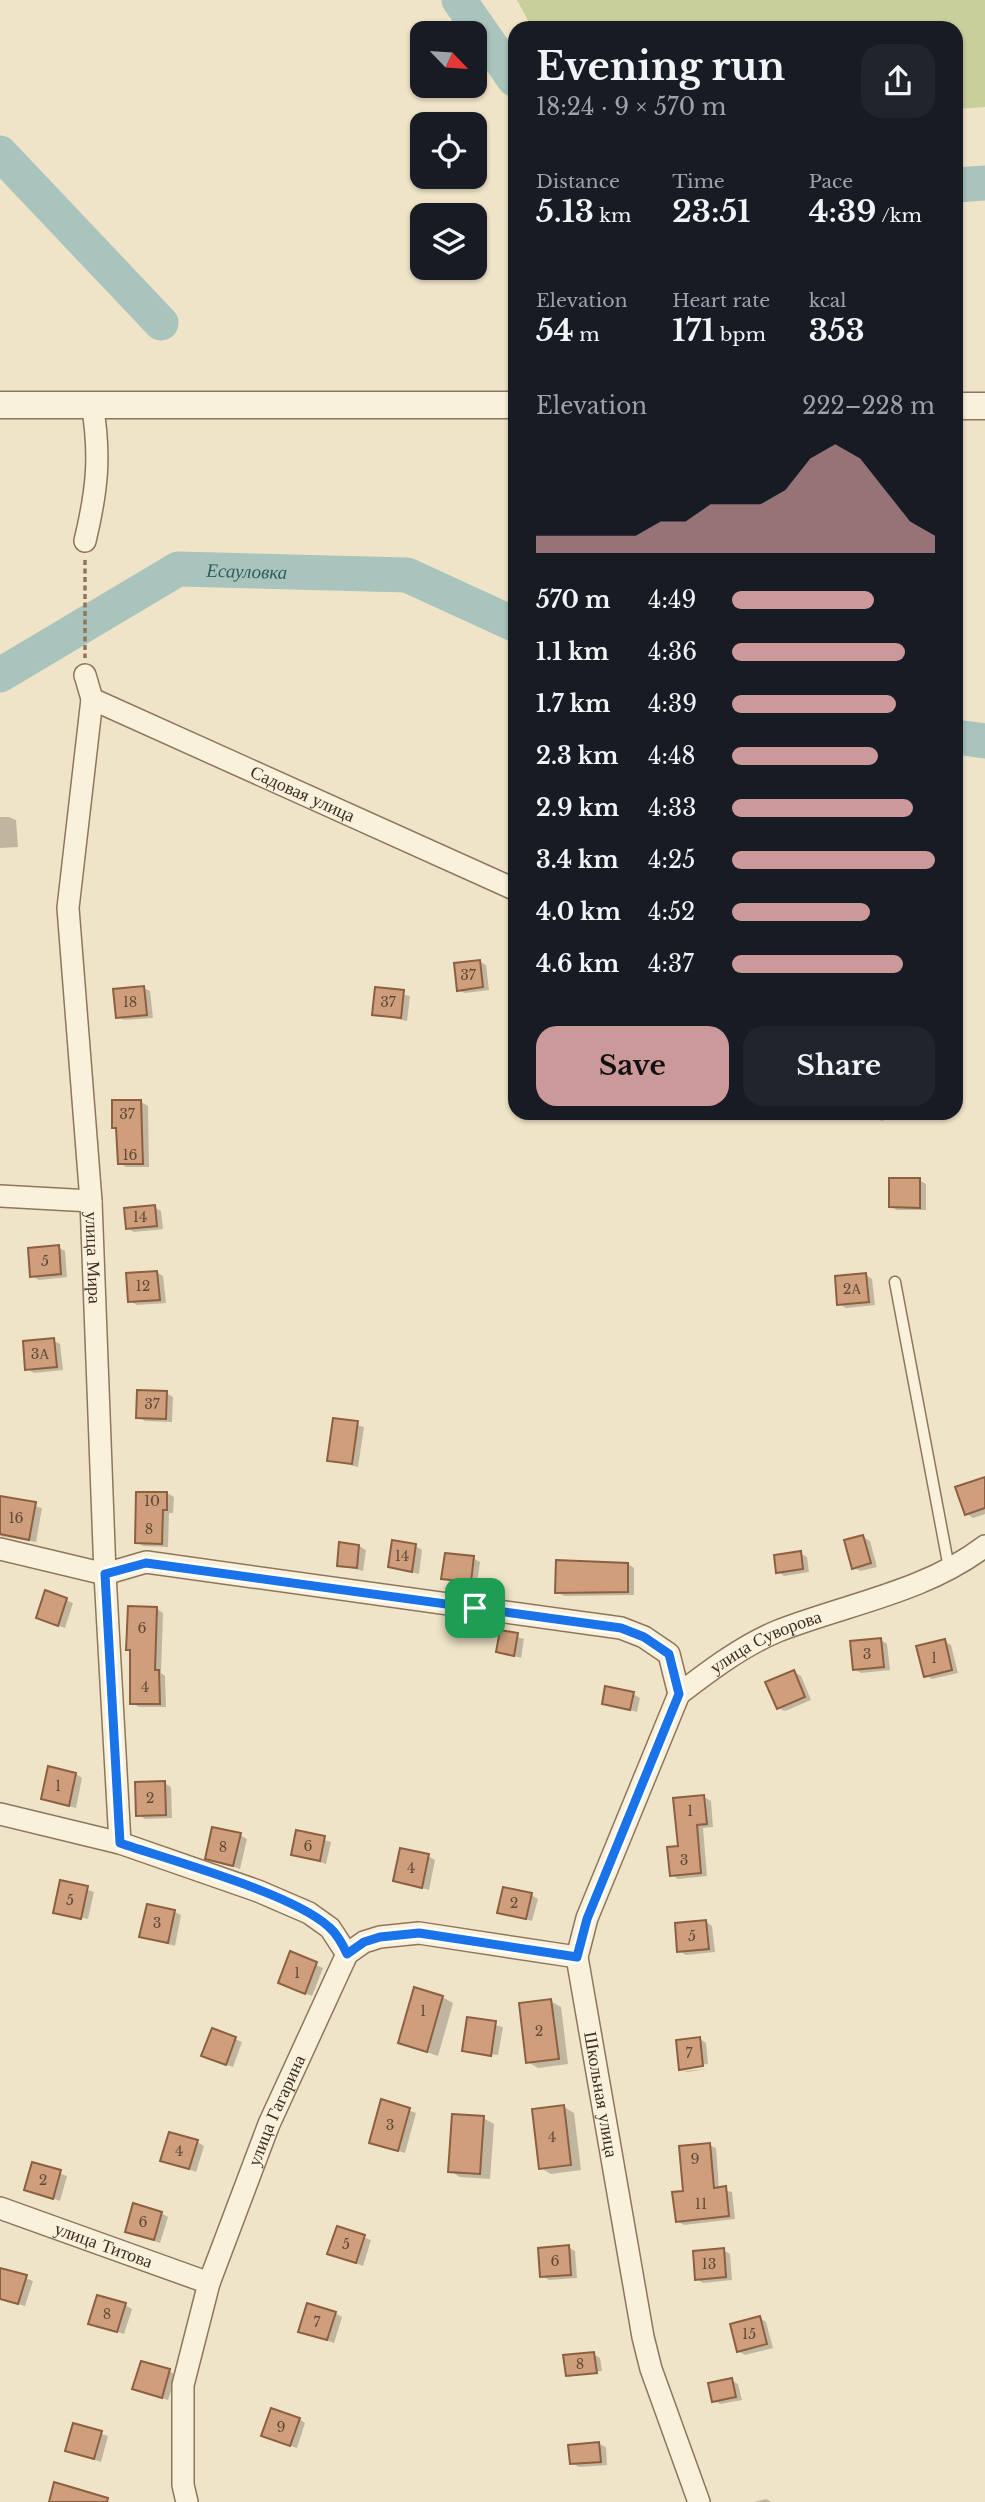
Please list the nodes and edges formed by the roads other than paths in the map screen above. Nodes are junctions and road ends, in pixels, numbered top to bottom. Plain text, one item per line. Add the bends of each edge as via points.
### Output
1 (92, 404) junction
2 (0, 405) edge
3 (508, 405) edge
4 (963, 406) edge
5 (985, 406) edge
6 (85, 541) road end
7 (85, 675) road end
8 (92, 699) junction
9 (508, 886) edge
10 (0, 1196) edge
11 (91, 1201) junction
12 (895, 1282) dead end
13 (985, 1546) edge
14 (0, 1549) edge
15 (949, 1568) junction
16 (105, 1574) junction
17 (679, 1694) junction
18 (0, 1814) edge
19 (120, 1843) junction
20 (347, 1954) junction
21 (577, 1957) junction
22 (0, 2208) edge
23 (209, 2283) junction
24 (187, 2502) edge
25 (699, 2502) edge

1 - 2 street
1 - 3 street
1 - 6 street via 99,445 96,495
4 - 5 street
7 - 8 street, улица Мира
8 - 9 street, Садовая улица
8 - 11 street, улица Мира via 68,908
10 - 11 street
11 - 16 street, улица Мира
12 - 15 lane
13 - 15 street, улица Суворова
14 - 16 street
15 - 17 street, улица Суворова via 917,1584 776,1632
16 - 17 street via 146,1563 621,1628 669,1654
16 - 19 street, улица Мира
17 - 21 street, Школьная улица via 587,1919
18 - 19 street
19 - 20 street via 309,1913 330,1927
20 - 21 street via 380,1937 419,1933
20 - 23 street, улица Гагарина via 269,2124
21 - 25 street, Школьная улица via 643,2337
22 - 23 street, улица Титова
23 - 24 street, улица Гагарина via 183,2385

